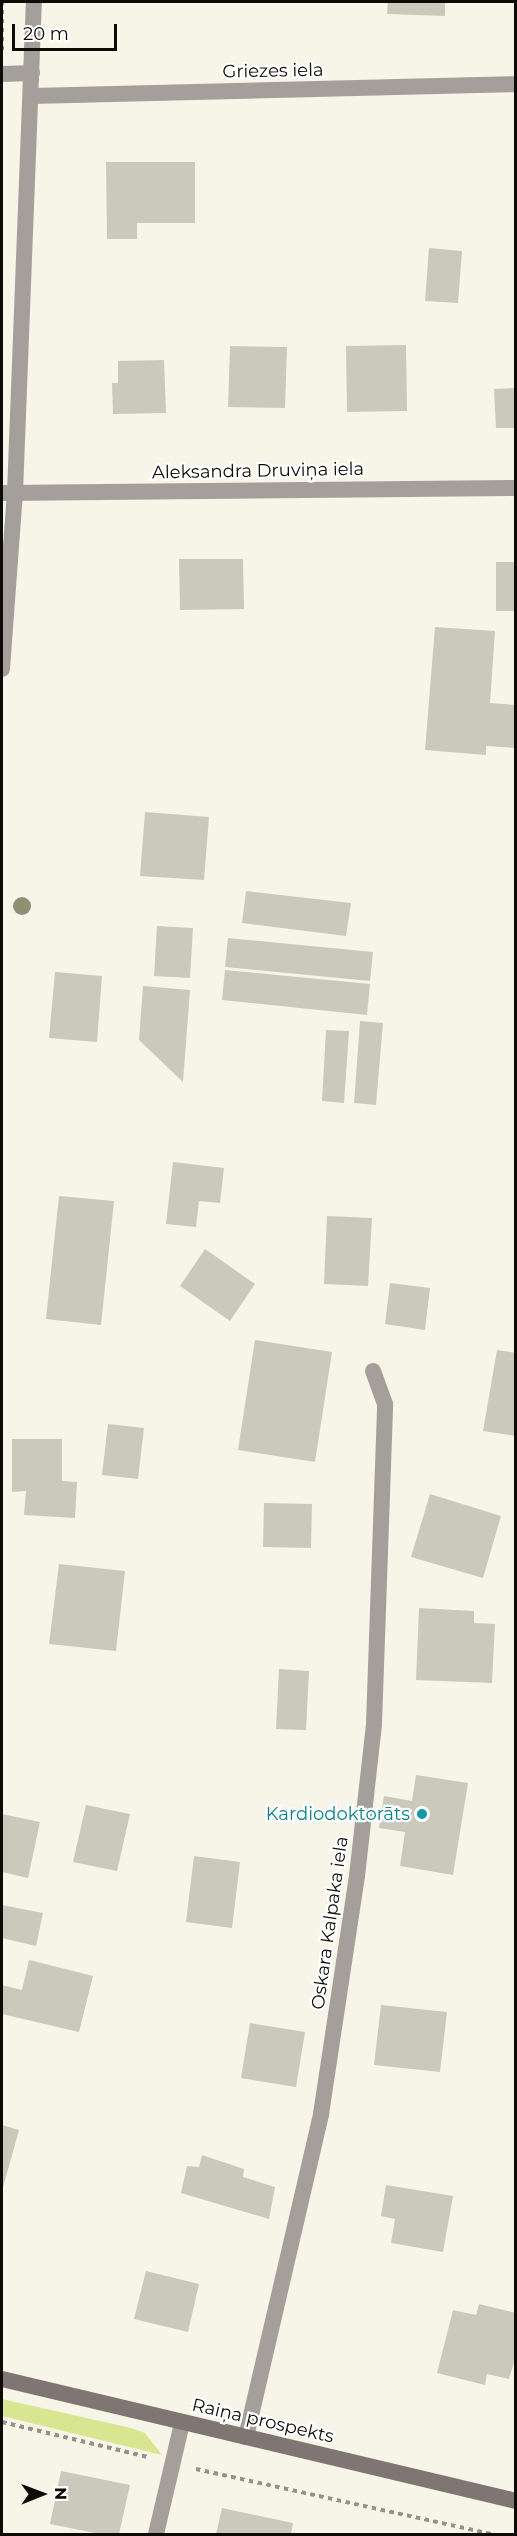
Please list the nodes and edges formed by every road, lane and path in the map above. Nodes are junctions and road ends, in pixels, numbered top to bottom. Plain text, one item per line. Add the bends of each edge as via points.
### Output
1 (2, 2) edge
2 (34, 2) edge
3 (2, 55) edge
4 (32, 73) junction
5 (2, 74) edge
6 (516, 84) edge
7 (32, 96) junction
8 (516, 488) edge
9 (8, 493) edge
10 (2, 669) edge
11 (373, 1371) dead end
12 (2, 2379) edge
13 (2, 2422) edge
14 (182, 2423) junction
15 (246, 2437) junction
16 (174, 2463) junction
17 (516, 2501) edge
18 (156, 2535) edge
19 (491, 2535) edge

1 - 3 path
2 - 4 street
4 - 5 street
4 - 7 street
6 - 7 street, Griezes iela
7 - 9 street
8 - 9 street, Aleksandra Druviņa iela
9 - 10 street
11 - 15 street, Oskara Kalpaka iela via 385,1404 374,1724 360,1854 321,2114
12 - 14 main road, Raiņa prospekts
13 - 16 path
14 - 15 main road, Raiņa prospekts
14 - 16 street
15 - 17 main road, Raiņa prospekts
16 - 18 street
16 - 19 path

